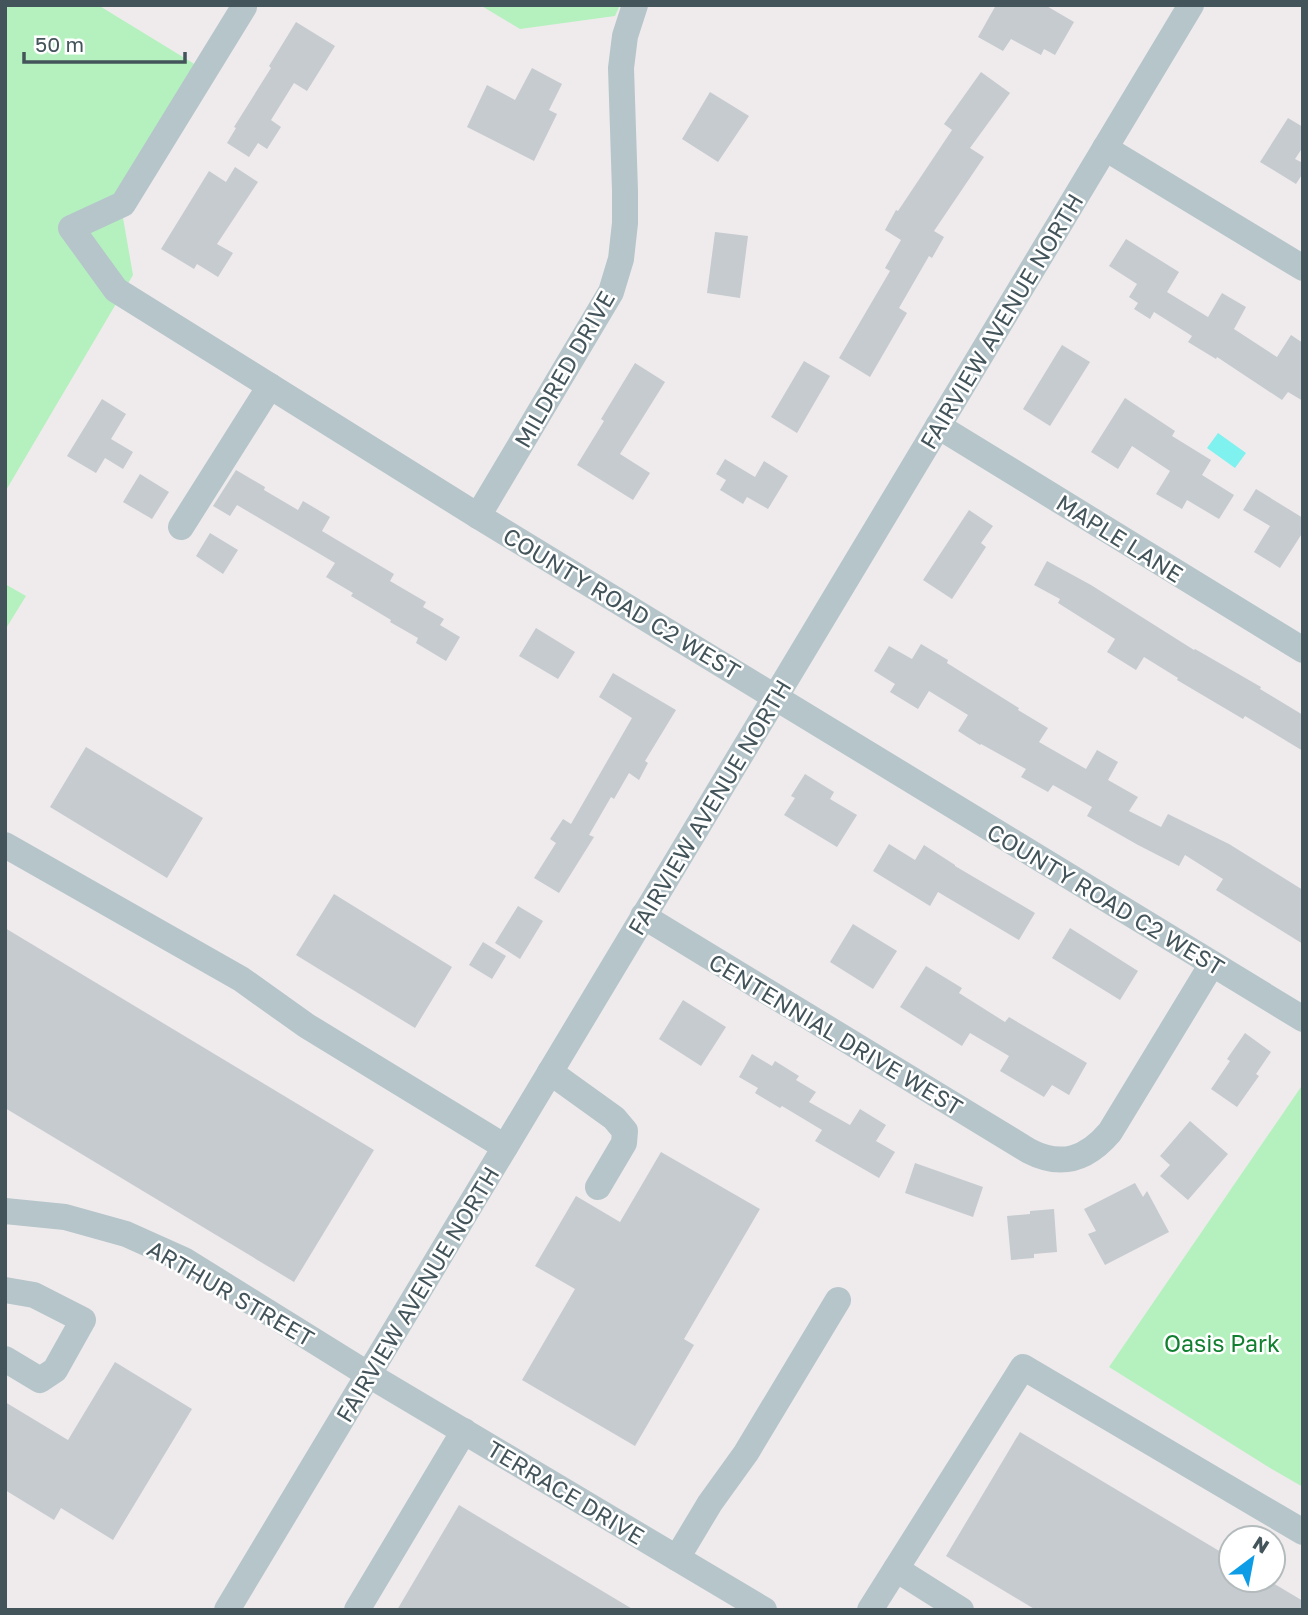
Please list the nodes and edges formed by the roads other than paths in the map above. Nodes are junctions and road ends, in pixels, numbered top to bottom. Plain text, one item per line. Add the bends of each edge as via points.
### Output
1 (635, 5) edge
2 (1191, 5) edge
3 (244, 7) edge
4 (1105, 148) junction
5 (1303, 268) edge
6 (270, 386) junction
7 (938, 426) junction
8 (478, 516) junction
9 (181, 527) dead end
10 (1303, 650) edge
11 (775, 697) junction
12 (5, 845) edge
13 (643, 916) junction
14 (1212, 964) junction
15 (1303, 1019) edge
16 (550, 1072) junction
17 (505, 1147) junction
18 (598, 1187) dead end
19 (5, 1211) edge
20 (5, 1290) edge
21 (838, 1300) dead end
22 (5, 1359) edge
23 (369, 1375) junction
24 (464, 1431) junction
25 (1303, 1532) edge
26 (677, 1558) junction
27 (896, 1570) junction
28 (227, 1610) edge
29 (358, 1610) edge
30 (764, 1610) edge
31 (870, 1610) edge
32 (961, 1610) edge

1 - 8 street, MILDRED DRIVE via 621,68 625,191 618,270 611,292
2 - 4 street, FAIRVIEW AVENUE NORTH
3 - 6 street, COUNTY ROAD C2 WEST via 122,204 71,228 116,290
4 - 5 street
4 - 7 street, FAIRVIEW AVENUE NORTH
6 - 8 street, COUNTY ROAD C2 WEST
6 - 9 street
7 - 10 street, MAPLE LANE
7 - 11 street, FAIRVIEW AVENUE NORTH
8 - 11 street, COUNTY ROAD C2 WEST
11 - 13 street, FAIRVIEW AVENUE NORTH
11 - 14 street, COUNTY ROAD C2 WEST
12 - 17 street via 242,979 307,1026
13 - 14 street, CENTENNIAL DRIVE WEST via 1028,1152 1053,1160 1084,1154 1110,1132
13 - 16 street, FAIRVIEW AVENUE NORTH
14 - 15 street, COUNTY ROAD C2 WEST
16 - 17 street, FAIRVIEW AVENUE NORTH
16 - 18 street via 625,1131 624,1143
17 - 23 street, FAIRVIEW AVENUE NORTH
19 - 23 street, ARTHUR STREET via 65,1217 126,1234 184,1260
20 - 22 street via 34,1295 83,1320 55,1370 40,1380
21 - 26 street
23 - 24 street, TERRACE DRIVE
23 - 28 street, FAIRVIEW AVENUE NORTH
24 - 26 street, TERRACE DRIVE
24 - 29 street
25 - 27 street via 1023,1367
26 - 30 street, TERRACE DRIVE
27 - 31 street
27 - 32 street

